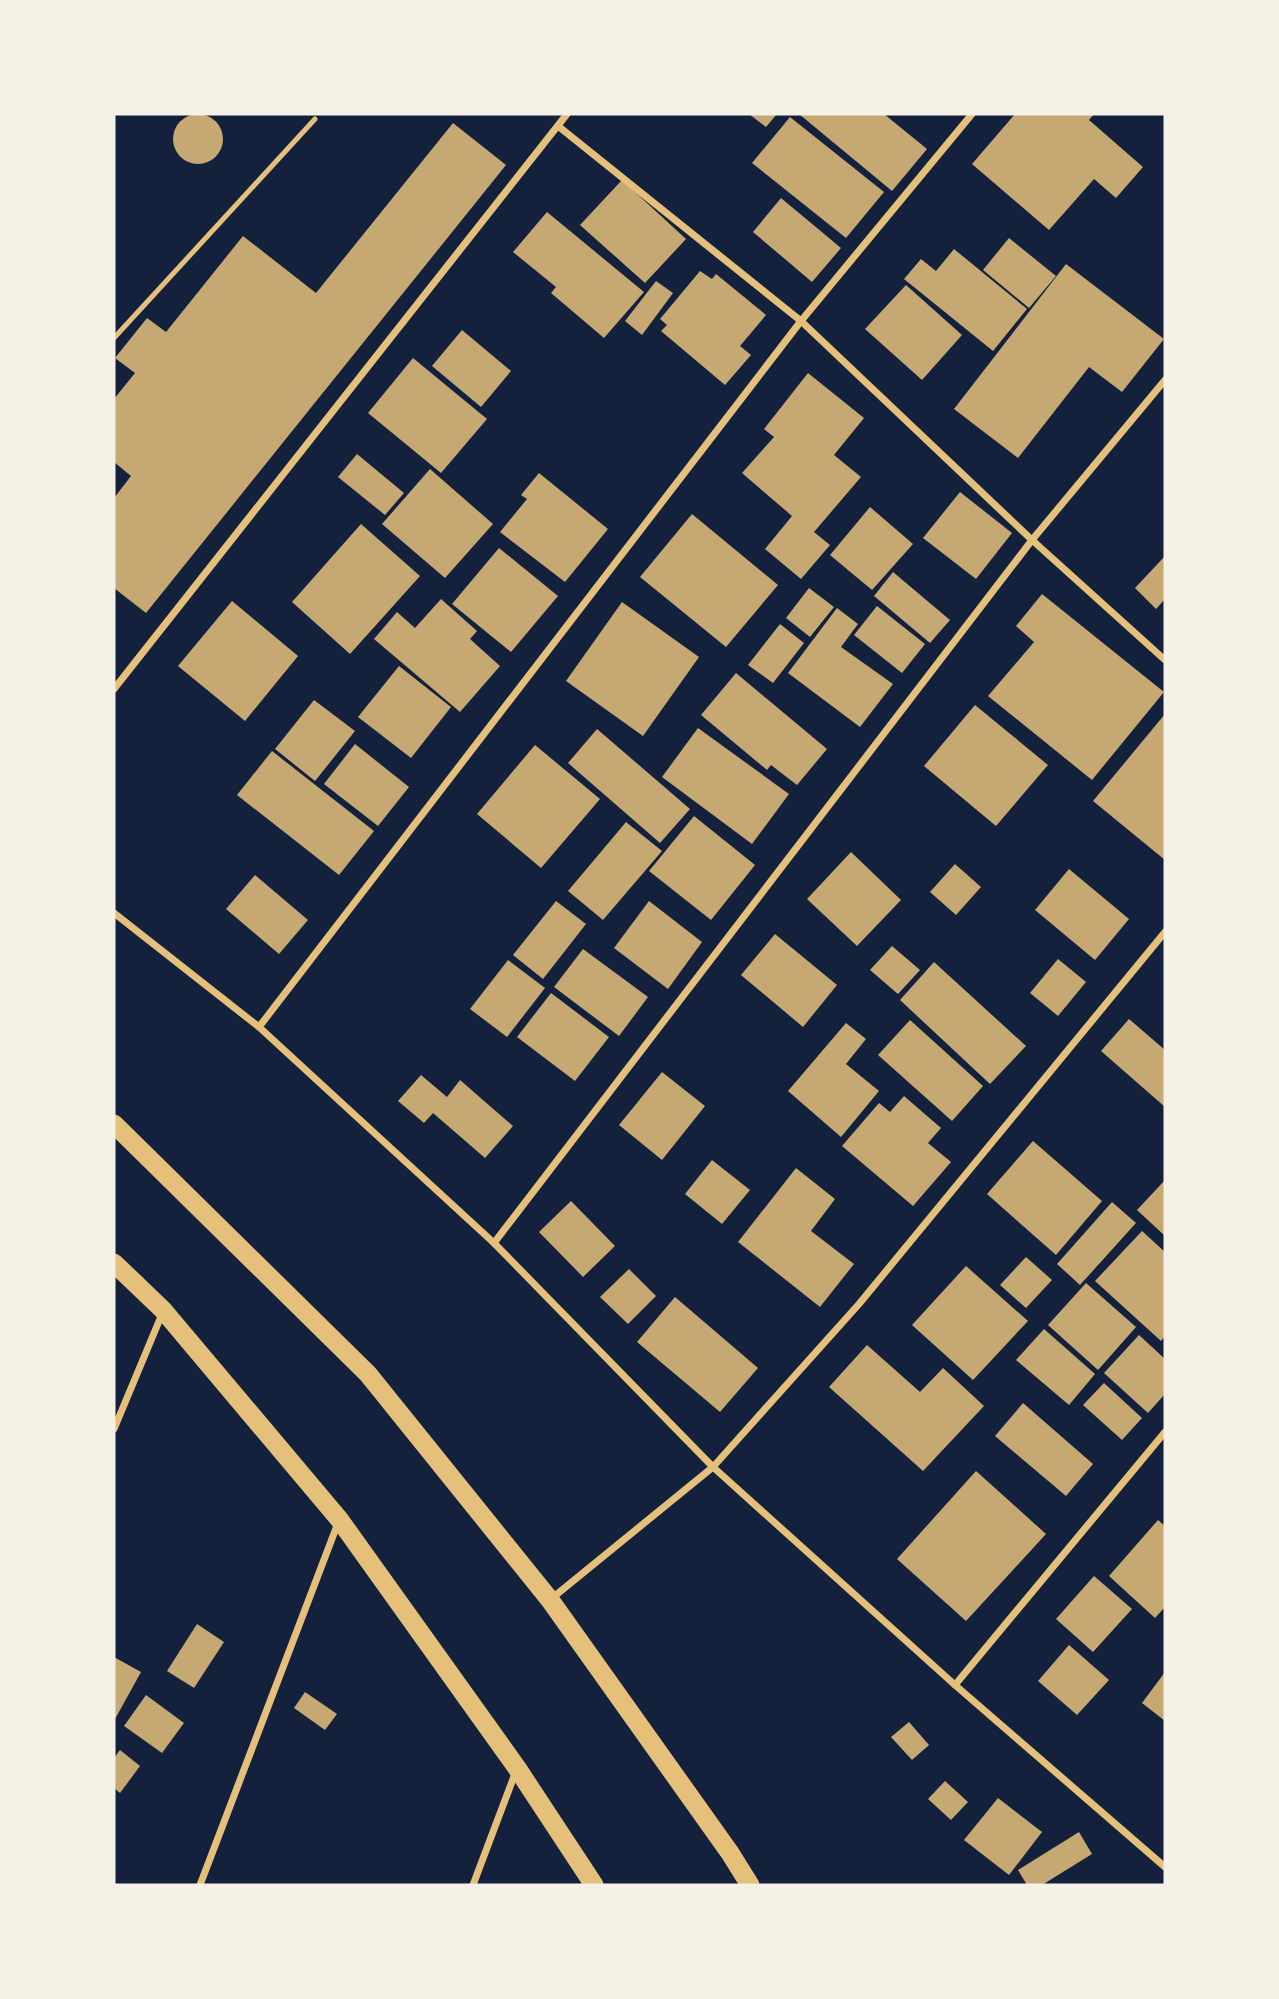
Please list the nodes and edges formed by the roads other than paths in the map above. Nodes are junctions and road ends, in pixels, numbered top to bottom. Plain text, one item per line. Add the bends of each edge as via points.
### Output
1 (567, 114) edge
2 (972, 114) edge
3 (315, 119) dead end
4 (558, 126) junction
5 (801, 321) junction
6 (114, 338) edge
7 (1165, 380) edge
8 (1032, 540) junction
9 (1165, 660) edge
10 (114, 689) edge
11 (114, 913) edge
12 (1165, 932) edge
13 (259, 1027) junction
14 (114, 1124) edge
15 (494, 1243) junction
16 (114, 1263) edge
17 (163, 1310) junction
18 (114, 1429) edge
19 (1165, 1432) edge
20 (713, 1467) junction
21 (339, 1519) junction
22 (550, 1600) junction
23 (955, 1685) junction
24 (517, 1768) junction
25 (1165, 1867) edge
26 (200, 1885) edge
27 (473, 1885) edge
28 (594, 1885) edge
29 (750, 1885) edge

1 - 4 street
2 - 5 street
3 - 6 lane
4 - 5 street
4 - 10 street
5 - 8 street
5 - 13 street
7 - 8 street
8 - 9 street
8 - 15 street
11 - 13 street
12 - 20 street via 859,1304
13 - 15 street
14 - 22 highway via 368,1374
15 - 20 street
16 - 17 highway
17 - 18 street
17 - 21 highway
19 - 23 street
20 - 22 street
20 - 23 street
21 - 24 highway
21 - 26 street
22 - 29 highway
23 - 25 street
24 - 27 street
24 - 28 highway

